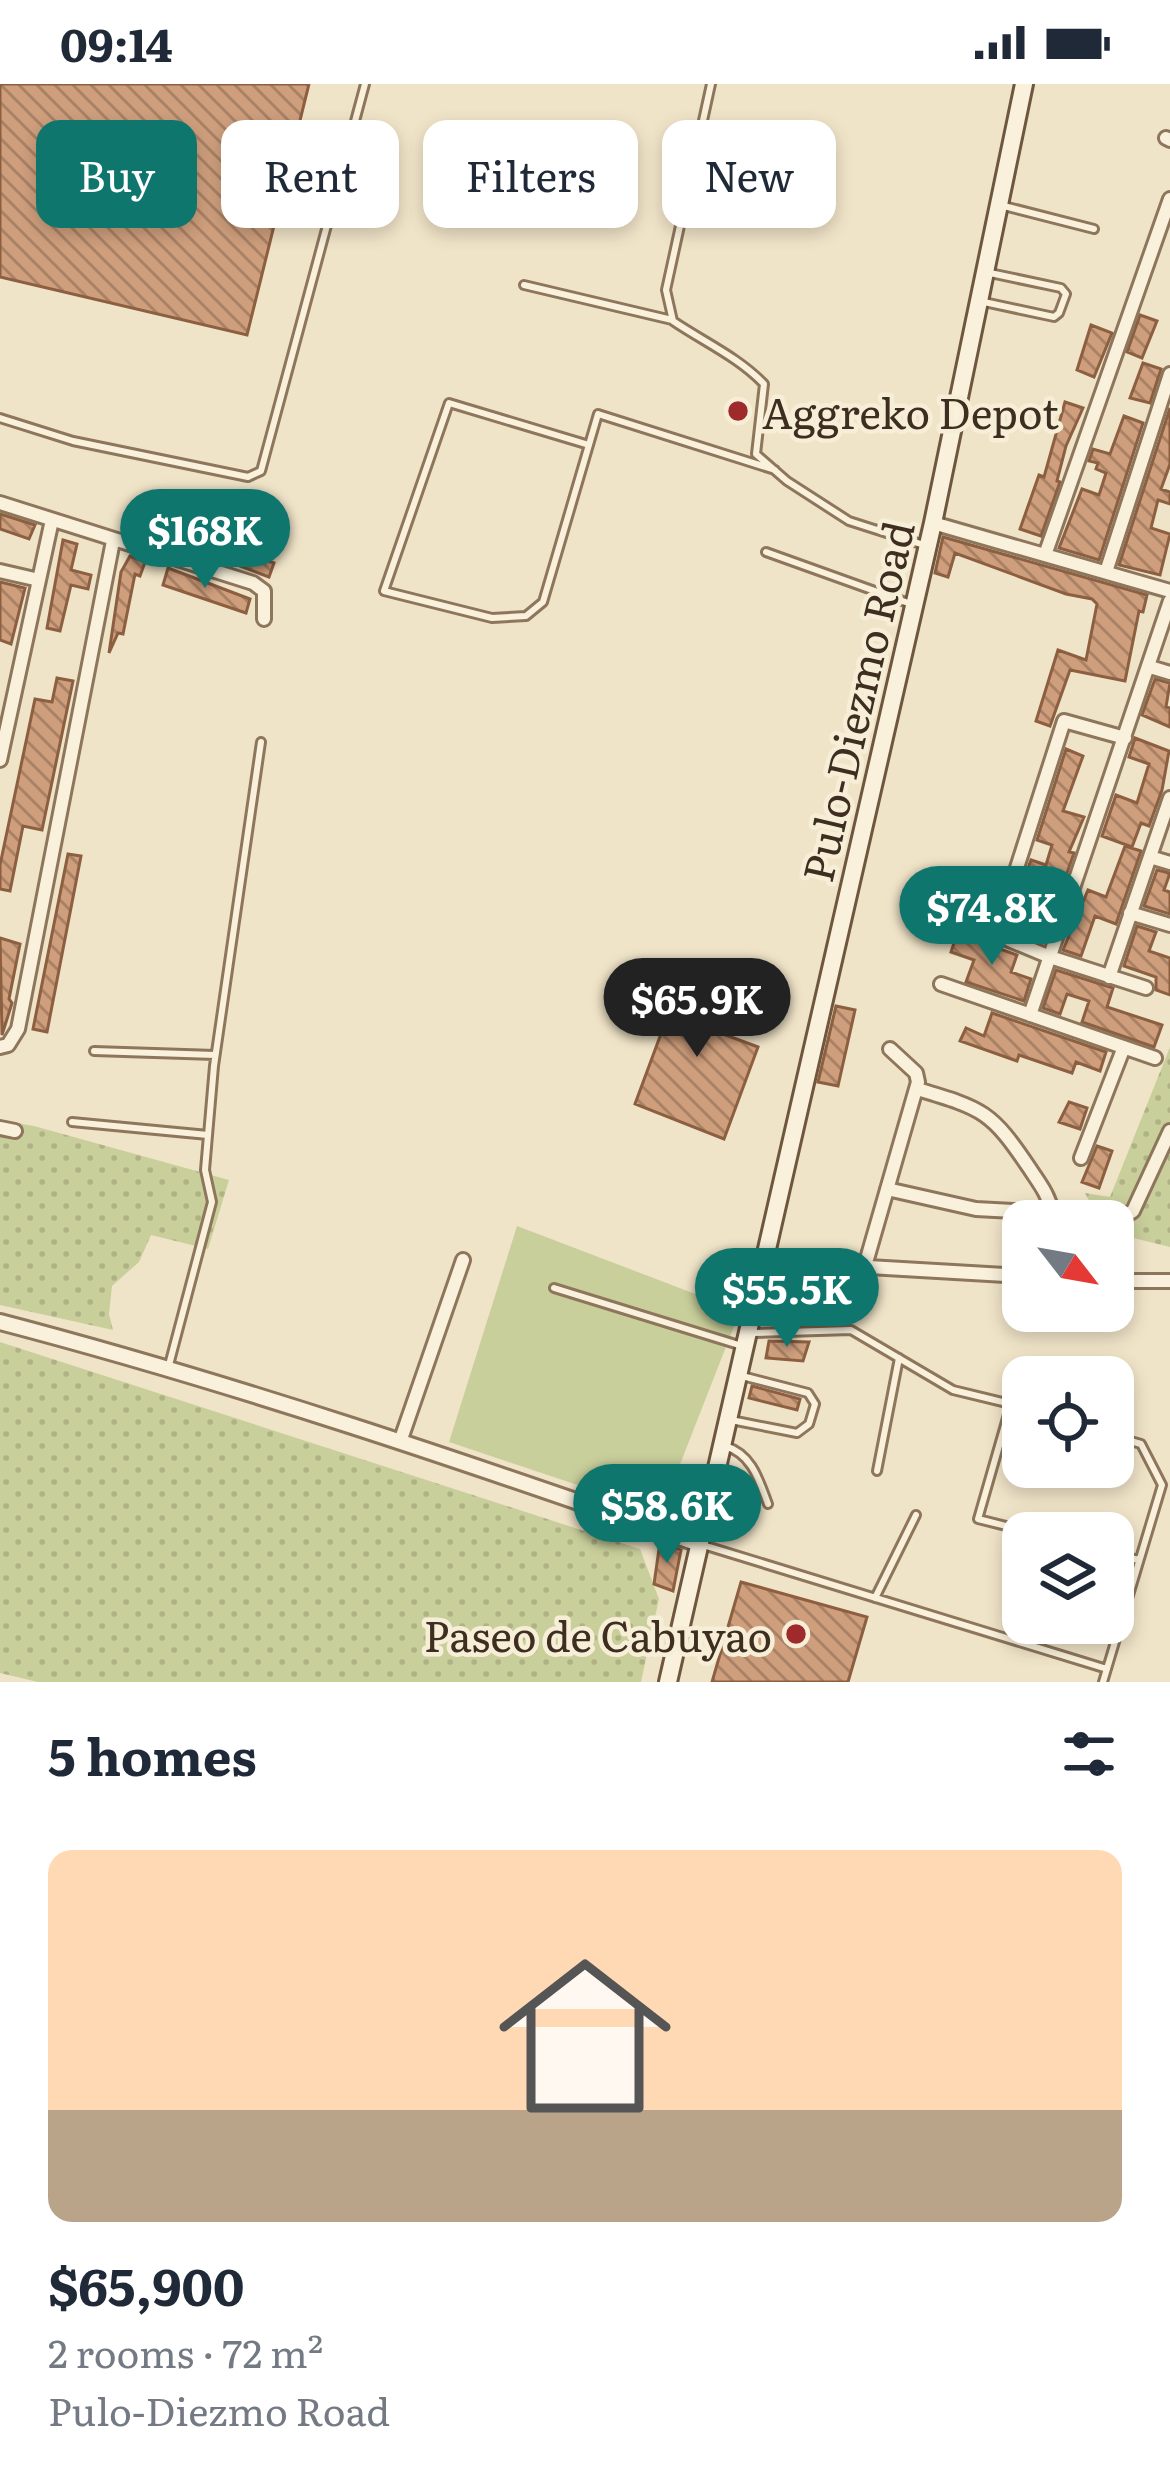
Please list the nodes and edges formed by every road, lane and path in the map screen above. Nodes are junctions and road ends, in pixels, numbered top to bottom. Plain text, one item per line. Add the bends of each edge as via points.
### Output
1 (364, 84) edge
2 (711, 84) edge
3 (1024, 84) edge
4 (1170, 200) edge
5 (1000, 205) junction
6 (1094, 229) dead end
7 (987, 272) junction
8 (524, 285) dead end
9 (981, 301) junction
10 (673, 321) junction
11 (1170, 374) edge
12 (0, 418) edge
13 (589, 445) junction
14 (775, 470) junction
15 (0, 503) edge
16 (52, 520) junction
17 (933, 523) junction
18 (113, 541) junction
19 (928, 547) junction
20 (766, 552) dead end
21 (1045, 555) junction
22 (0, 571) edge
23 (1106, 572) junction
24 (39, 580) junction
25 (1170, 591) edge
26 (1170, 601) edge
27 (914, 605) junction
28 (264, 619) dead end
29 (1150, 667) junction
30 (1170, 674) edge
31 (5, 723) edge
32 (1125, 738) junction
33 (261, 742) dead end
34 (0, 760) edge
35 (1170, 798) edge
36 (1150, 857) junction
37 (1170, 863) edge
38 (1069, 905) junction
39 (1130, 913) junction
40 (1170, 925) edge
41 (977, 927) dead end
42 (1050, 957) junction
43 (1108, 976) junction
44 (941, 984) dead end
45 (1147, 988) dead end
46 (1030, 1015) junction
47 (0, 1047) edge
48 (1124, 1047) junction
49 (890, 1048) dead end
50 (94, 1051) dead end
51 (215, 1055) junction
52 (1155, 1058) dead end
53 (917, 1089) junction
54 (71, 1122) dead end
55 (0, 1128) edge
56 (15, 1131) dead end
57 (1170, 1131) edge
58 (208, 1135) junction
59 (1081, 1158) dead end
60 (887, 1189) junction
61 (1048, 1200) edge
62 (1134, 1208) edge
63 (1002, 1210) edge
64 (463, 1260) dead end
65 (766, 1262) junction
66 (865, 1266) junction
67 (1002, 1275) edge
68 (1134, 1281) edge
69 (1170, 1281) edge
70 (554, 1288) dead end
71 (0, 1322) edge
72 (747, 1340) junction
73 (899, 1358) junction
74 (168, 1368) junction
75 (739, 1375) junction
76 (1002, 1402) edge
77 (728, 1419) junction
78 (1002, 1435) edge
79 (401, 1439) junction
80 (1134, 1442) edge
81 (722, 1445) junction
82 (877, 1471) dead end
83 (768, 1504) dead end
84 (916, 1515) dead end
85 (1002, 1525) edge
86 (699, 1544) junction
87 (1134, 1559) edge
88 (1139, 1560) junction
89 (875, 1598) junction
90 (1107, 1669) junction
91 (668, 1682) edge
92 (1103, 1682) edge

1 - 12 lane via 260,471 248,477
2 - 10 lane via 666,290
3 - 5 main road, Pulo-Diezmo Road
4 - 21 street
5 - 6 lane
5 - 7 main road, Pulo-Diezmo Road
7 - 9 main road, Pulo-Diezmo Road
7 - 9 lane via 1066,294 1054,317
8 - 10 lane
9 - 17 main road, Pulo-Diezmo Road
10 - 14 lane via 764,384 756,454
11 - 23 street
13 - 13 lane via 449,404 384,591 492,618 526,616 543,602
13 - 14 lane via 598,414
14 - 19 lane via 850,521
15 - 16 street
16 - 18 street
16 - 24 street
17 - 19 main road, Pulo-Diezmo Road
17 - 21 street
18 - 28 street via 253,583 264,591
18 - 47 street via 18,1029
19 - 27 main road, Pulo-Diezmo Road
20 - 27 lane
21 - 23 street
22 - 24 street
23 - 25 street
24 - 31 street
26 - 29 street
27 - 65 main road, Pulo-Diezmo Road
29 - 30 street
29 - 32 street
31 - 34 street
32 - 38 street
32 - 38 street via 1064,721 1015,874 1020,886
33 - 51 lane
35 - 36 street
36 - 37 street
36 - 39 street
38 - 42 street
39 - 40 street
39 - 43 street
41 - 42 street
42 - 43 street
42 - 46 street
43 - 45 street
44 - 46 street
46 - 48 street
48 - 52 street
48 - 59 street
49 - 53 street via 916,1073
50 - 51 lane
51 - 58 lane
53 - 60 street
53 - 61 street via 995,1120
54 - 58 lane
55 - 56 street
57 - 62 street
58 - 74 lane via 212,1202
60 - 63 street
60 - 66 street
64 - 79 street
65 - 66 street
65 - 72 main road, Pulo-Diezmo Road
66 - 67 street
68 - 69 street
70 - 72 lane
71 - 74 street
72 - 73 lane via 851,1330
72 - 75 main road, Pulo-Diezmo Road
73 - 76 lane via 953,1390
73 - 82 lane
74 - 79 street
75 - 77 main road, Pulo-Diezmo Road
75 - 77 lane via 808,1393 814,1404 797,1433
77 - 81 main road, Pulo-Diezmo Road
78 - 85 lane via 978,1519
79 - 86 street
80 - 88 lane via 1162,1485
81 - 83 lane via 754,1468
81 - 86 main road, Pulo-Diezmo Road
84 - 89 lane
86 - 89 lane
86 - 91 main road, Pulo-Diezmo Road
87 - 88 lane
88 - 90 lane
89 - 90 lane
90 - 92 lane

